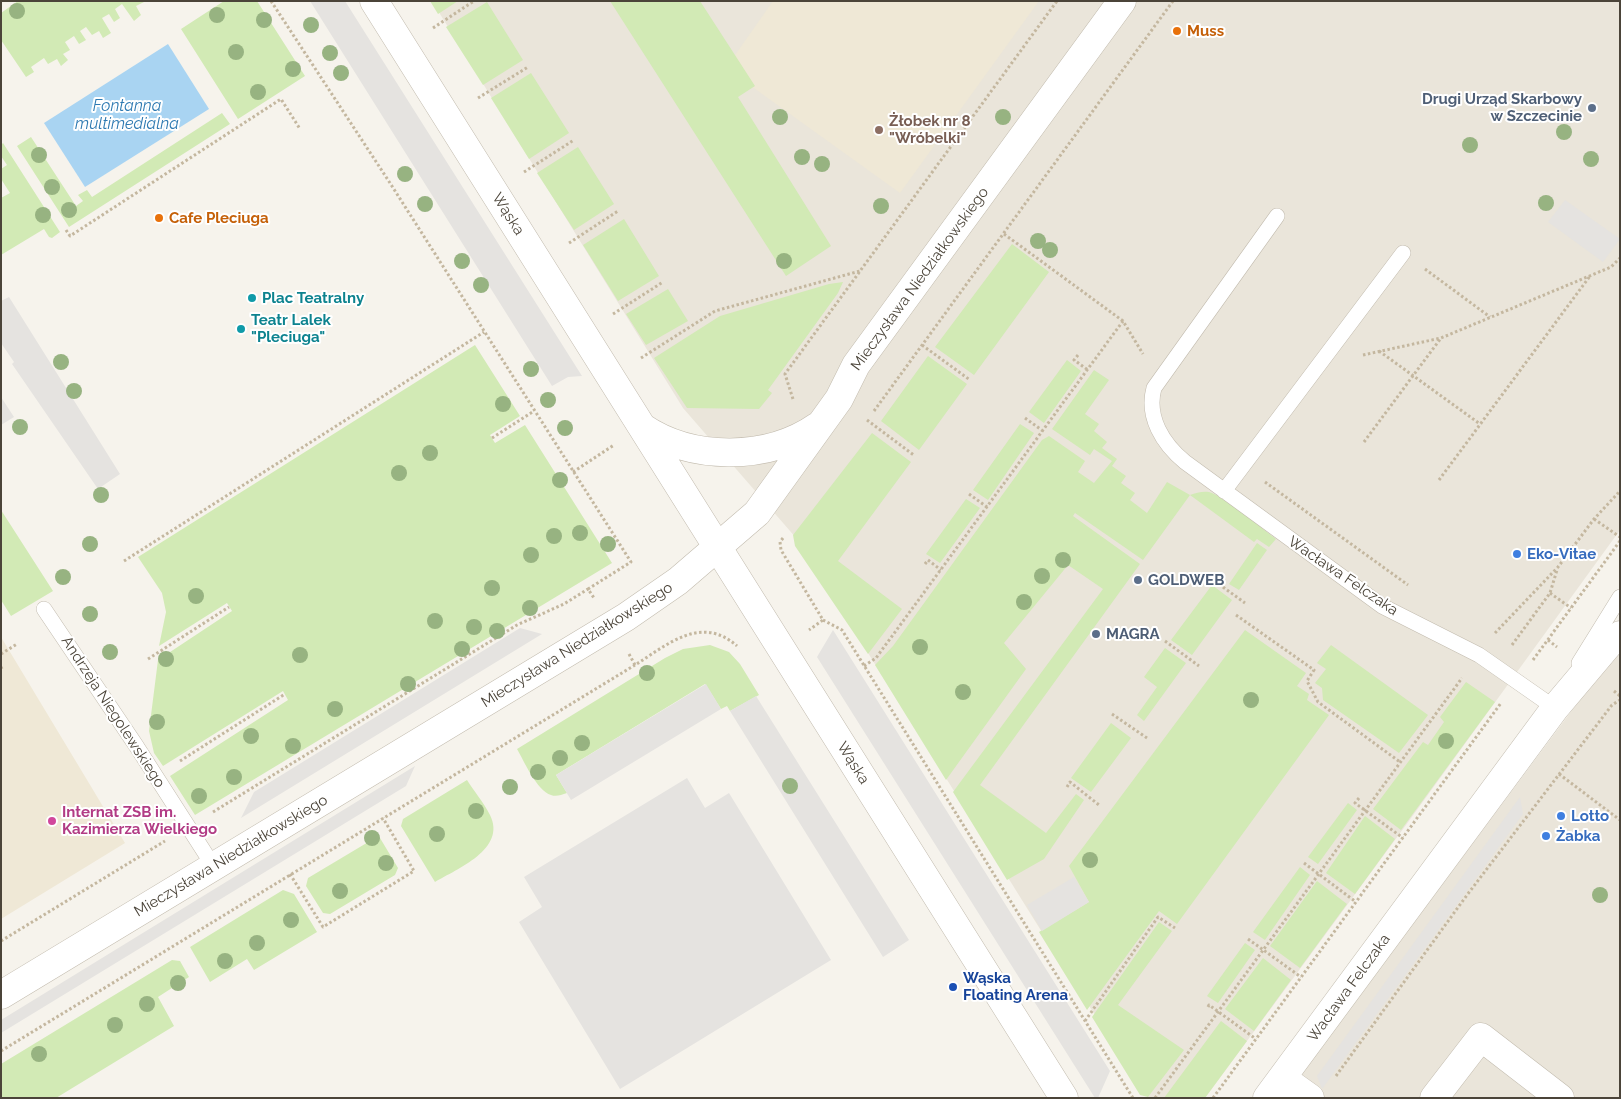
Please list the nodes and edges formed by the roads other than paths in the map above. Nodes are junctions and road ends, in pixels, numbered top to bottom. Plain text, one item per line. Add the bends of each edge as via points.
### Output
1 (374, 1) edge
2 (1122, 1) edge
3 (1277, 216) dead end
4 (1403, 253) road end
5 (822, 423) junction
6 (632, 434) junction
7 (1224, 491) junction
8 (718, 548) junction
9 (1620, 597) edge
10 (44, 609) dead end
11 (1620, 635) edge
12 (1555, 708) junction
13 (214, 867) junction
14 (1, 995) edge
15 (1275, 1088) edge
16 (1320, 1091) edge
17 (1064, 1098) edge
18 (1434, 1098) edge
19 (1560, 1098) edge

1 - 6 street, Wąska
2 - 5 street, Mieczysława Niedziałkowskiego via 856,365 839,399
3 - 7 lane, Wacława Felczaka via 1159,380 1151,398 1153,416 1162,436 1177,456
4 - 7 lane
5 - 6 street via 776,446 736,453 681,445 655,435
5 - 8 street, Mieczysława Niedziałkowskiego via 757,513
6 - 8 street, Wąska
7 - 12 lane, Wacława Felczaka via 1382,606 1479,655
8 - 13 street, Mieczysława Niedziałkowskiego via 678,582 626,617
8 - 17 street, Wąska
9 - 12 lane
10 - 13 lane, Andrzeja Niegolewskiego
11 - 12 street, Wacława Felczaka
12 - 15 street, Wacława Felczaka
13 - 14 street, Mieczysława Niedziałkowskiego
15 - 16 street
18 - 19 street via 1481,1037

